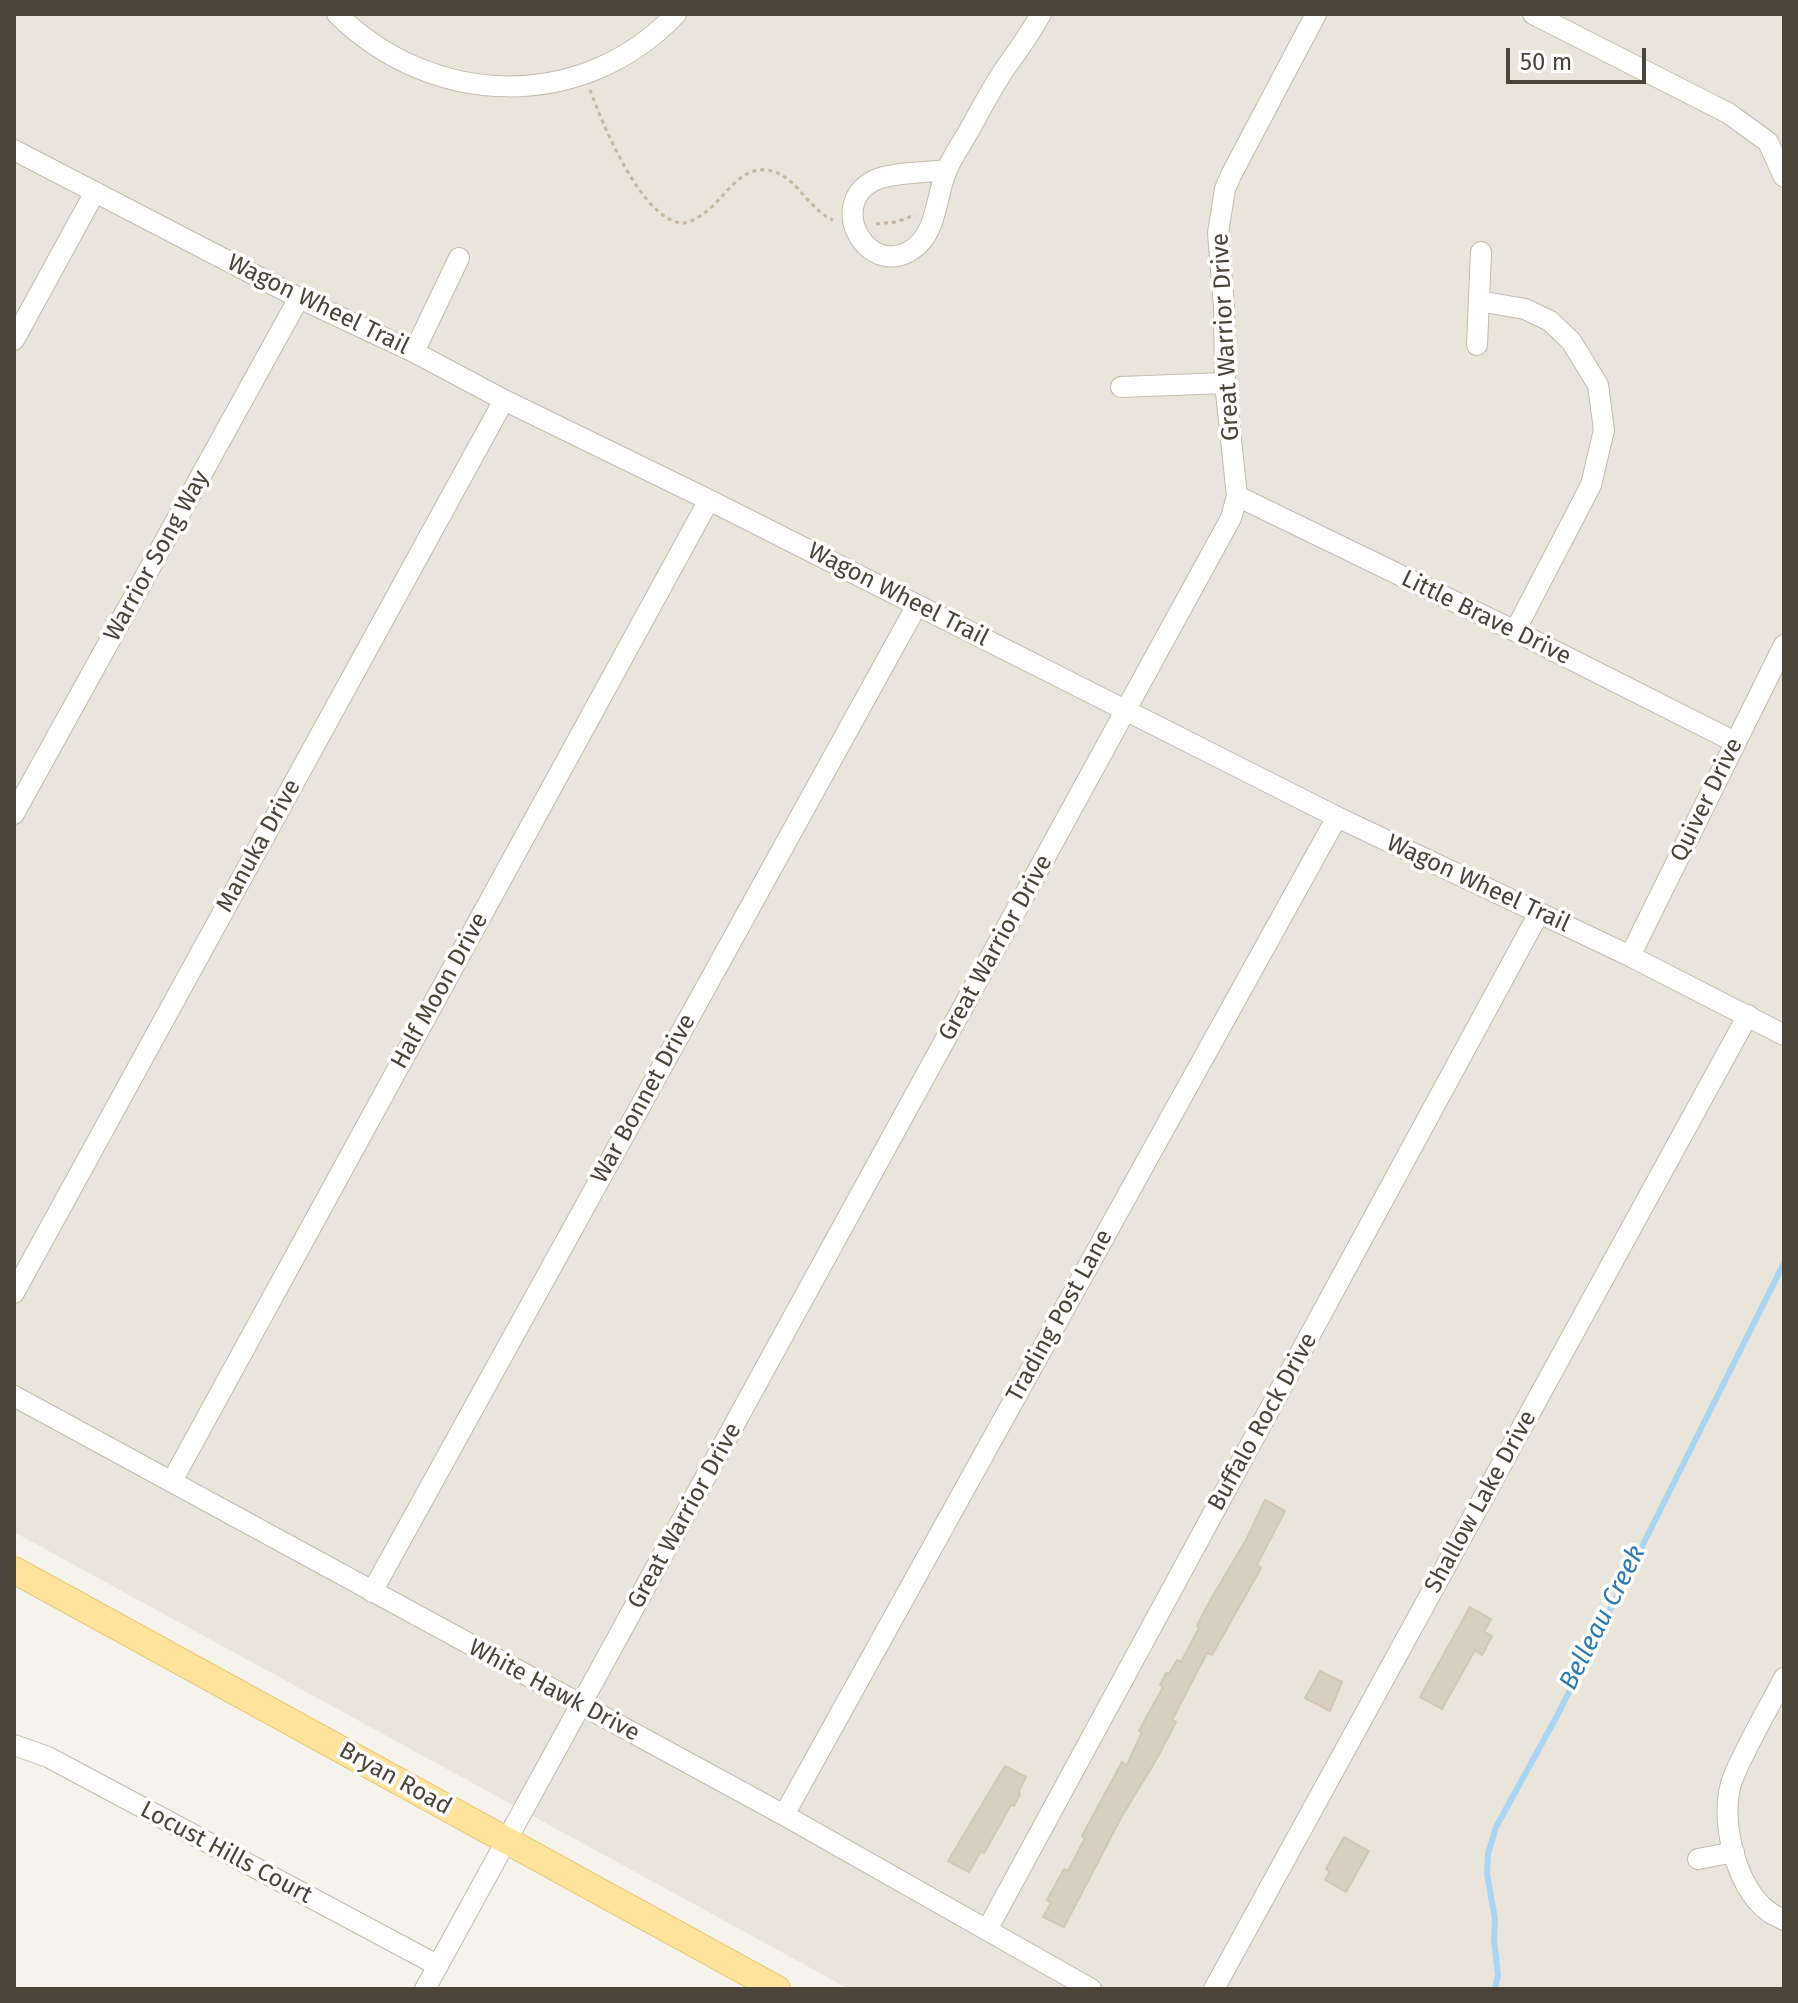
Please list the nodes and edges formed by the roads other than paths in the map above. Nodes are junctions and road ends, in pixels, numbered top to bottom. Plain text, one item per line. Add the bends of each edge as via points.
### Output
1 (337, 14) edge
2 (676, 14) edge
3 (1041, 14) edge
4 (1316, 14) edge
5 (1533, 14) edge
6 (14, 150) edge
7 (946, 170) junction
8 (1784, 177) edge
9 (95, 192) junction
10 (1481, 252) dead end
11 (459, 258) dead end
12 (299, 298) junction
13 (1479, 301) junction
14 (14, 340) edge
15 (1477, 345) dead end
16 (414, 352) junction
17 (1225, 383) junction
18 (1121, 387) dead end
19 (504, 400) junction
20 (1237, 496) junction
21 (709, 500) junction
22 (917, 605) junction
23 (1515, 631) junction
24 (1784, 645) edge
25 (1126, 710) junction
26 (1735, 742) junction
27 (14, 814) edge
28 (1337, 817) junction
29 (1539, 913) junction
30 (1630, 956) junction
31 (1748, 1015) junction
32 (1784, 1035) edge
33 (14, 1293) edge
34 (14, 1396) edge
35 (172, 1481) junction
36 (14, 1570) edge
37 (372, 1592) junction
38 (1784, 1678) edge
39 (581, 1706) junction
40 (14, 1745) edge
41 (784, 1815) junction
42 (506, 1840) junction
43 (1734, 1852) junction
44 (1698, 1859) dead end
45 (1784, 1920) edge
46 (987, 1930) junction
47 (437, 1965) junction
48 (425, 1989) edge
49 (777, 1989) edge
50 (1091, 1989) edge
51 (1214, 1989) edge

1 - 2 street via 404,63 450,80 489,86 555,81 598,69 649,38
3 - 7 street
4 - 17 street, Great Warrior Drive via 1225,189 1218,233
5 - 8 street via 1728,113 1768,142
6 - 9 street, Wagon Wheel Trail
7 - 7 street via 921,243 892,256 877,254 862,243 854,231 853,207 867,185 880,178
9 - 12 street, Wagon Wheel Trail
9 - 14 street
10 - 13 street
11 - 16 street
12 - 16 street, Wagon Wheel Trail
12 - 27 street, Warrior Song Way
13 - 15 street
13 - 23 street via 1525,309 1550,321 1571,341 1598,385 1604,430 1591,485
16 - 19 street, Wagon Wheel Trail
17 - 18 street
17 - 20 street, Great Warrior Drive
19 - 21 street, Wagon Wheel Trail
19 - 33 street, Manuka Drive
20 - 23 street, Little Brave Drive
20 - 25 street, Great Warrior Drive via 1231,518
21 - 22 street, Wagon Wheel Trail
21 - 35 street, Half Moon Drive
22 - 25 street, Wagon Wheel Trail
22 - 37 street, War Bonnet Drive
23 - 26 street, Little Brave Drive
24 - 26 street, Quiver Drive
25 - 28 street, Wagon Wheel Trail
25 - 39 street, Great Warrior Drive
26 - 30 street, Quiver Drive
28 - 29 street, Wagon Wheel Trail
28 - 41 street, Trading Post Lane
29 - 30 street, Wagon Wheel Trail
29 - 46 street, Buffalo Rock Drive
30 - 31 street, Wagon Wheel Trail
31 - 32 street, Wagon Wheel Trail
31 - 51 street, Shallow Lake Drive
34 - 35 street, White Hawk Drive
35 - 37 street, White Hawk Drive
36 - 42 main road, Bryan Road
37 - 39 street, White Hawk Drive
38 - 43 street via 1732,1781 1728,1827
39 - 41 street, White Hawk Drive
39 - 42 street, Great Warrior Drive
40 - 47 street, Locust Hills Court via 48,1757
41 - 46 street, White Hawk Drive
42 - 47 street, Great Warrior Drive
42 - 49 main road, Bryan Road
43 - 44 street
43 - 45 street via 1744,1882 1766,1910
46 - 50 street, White Hawk Drive
47 - 48 street, Great Warrior Drive

